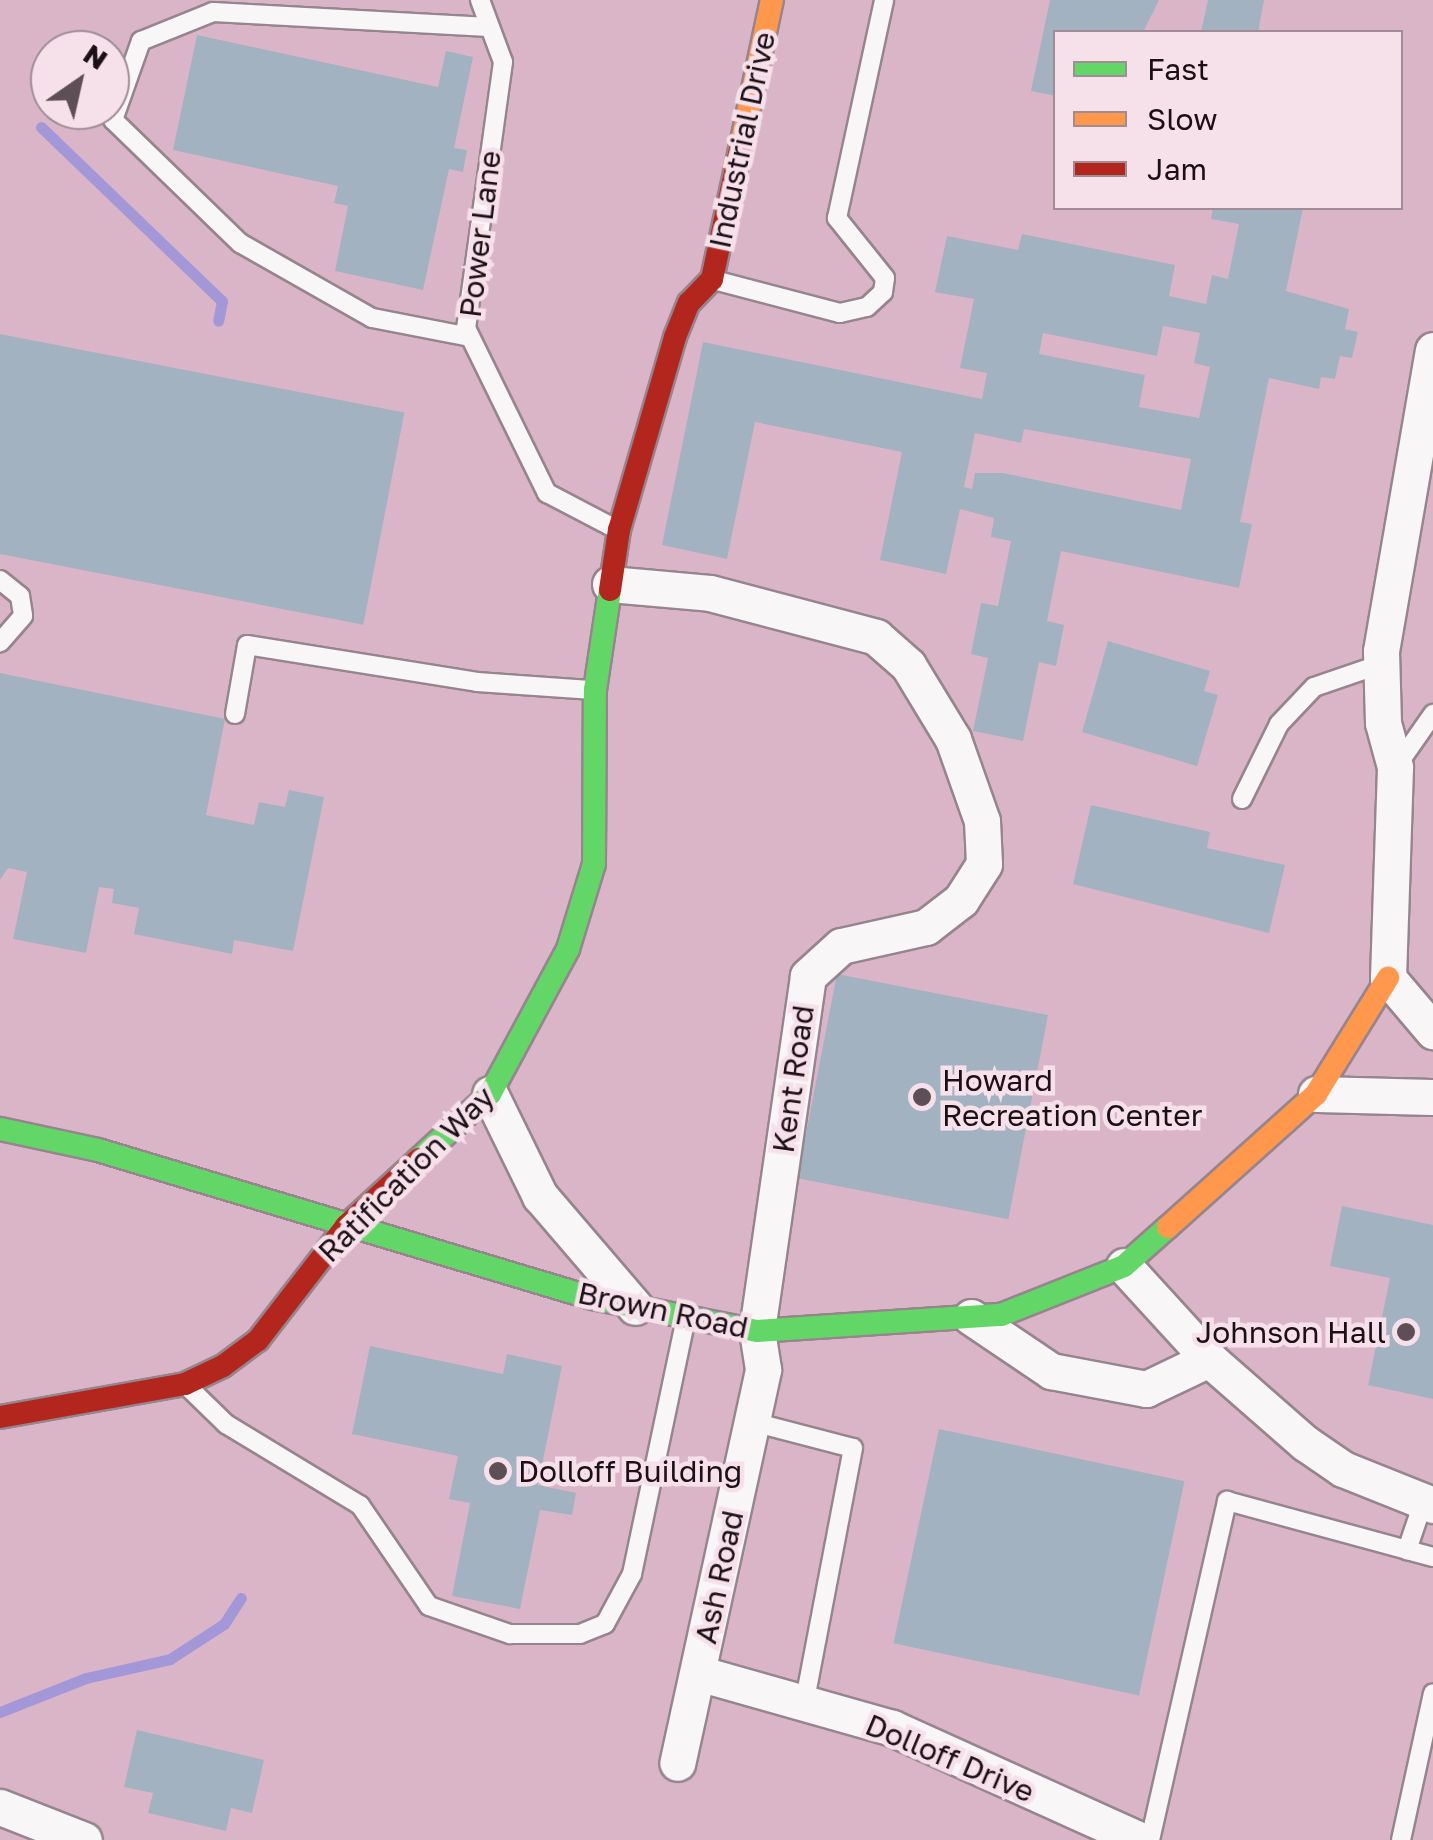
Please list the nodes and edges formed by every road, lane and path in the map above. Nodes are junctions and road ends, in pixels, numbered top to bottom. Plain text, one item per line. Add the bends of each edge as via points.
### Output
1 (480, 0) edge
2 (772, 0) edge
3 (884, 0) edge
4 (490, 27) junction
5 (712, 279) junction
6 (470, 337) junction
7 (1433, 350) edge
8 (618, 530) junction
9 (0, 580) edge
10 (610, 584) junction
11 (0, 642) edge
12 (1381, 664) junction
13 (595, 690) junction
14 (234, 714) dead end
15 (1433, 714) edge
16 (1396, 767) junction
17 (1242, 799) dead end
18 (1388, 978) junction
19 (1433, 1031) edge
20 (490, 1094) junction
21 (1316, 1094) junction
22 (1433, 1097) edge
23 (0, 1129) edge
24 (346, 1226) junction
25 (1124, 1266) junction
26 (635, 1306) junction
27 (686, 1317) junction
28 (971, 1317) junction
29 (757, 1332) junction
30 (1209, 1359) junction
31 (185, 1384) junction
32 (0, 1417) edge
33 (753, 1422) junction
34 (1428, 1504) edge
35 (1407, 1550) junction
36 (1433, 1557) edge
37 (698, 1673) junction
38 (1433, 1692) edge
39 (804, 1704) junction
40 (678, 1763) dead end
41 (0, 1807) edge
42 (84, 1840) edge
43 (1140, 1840) edge
44 (1150, 1840) edge
45 (1401, 1840) edge

1 - 4 lane, Power Lane
2 - 5 street, Industrial Drive
3 - 5 lane via 837,218 884,278 882,292 866,307 840,313
4 - 6 lane, Power Lane via 502,62
4 - 6 lane via 213,12 141,41 113,120 240,243 372,318
5 - 8 street, Ratification Way via 689,304 675,337
6 - 8 lane, Power Lane via 547,493
7 - 12 street via 1381,617
8 - 10 street, Ratification Way
9 - 11 lane via 20,596 23,616
10 - 13 street, Ratification Way
10 - 29 street, Kent Road via 710,593 876,637 908,666 953,738 982,820 984,864 961,900 926,926 842,946 808,976
12 - 16 street via 1383,724
12 - 17 lane via 1314,687 1279,724
13 - 14 lane via 477,682 247,645
13 - 20 street, Ratification Way via 594,864 568,949
15 - 16 lane
16 - 18 street
18 - 19 street
18 - 21 street, Brown Road
20 - 24 street, Ratification Way
20 - 26 street via 534,1187
21 - 22 street
21 - 25 street, Brown Road
23 - 24 street, Brown Road via 98,1150
24 - 26 street, Brown Road
24 - 31 street, Ratification Way via 258,1340
25 - 28 street, Brown Road via 1001,1315
25 - 30 street
26 - 27 street, Brown Road
27 - 29 street, Brown Road
27 - 31 lane via 632,1574 605,1624 580,1634 510,1634 429,1606 360,1505 226,1424
28 - 29 street, Brown Road
28 - 30 street via 1051,1371 1146,1390
29 - 33 street, Ash Road via 763,1370
30 - 34 street via 1305,1444
31 - 32 street, Ratification Way
33 - 37 street, Ash Road
33 - 39 lane via 853,1448
34 - 35 lane
35 - 36 lane
35 - 44 lane via 1227,1501
37 - 39 street, Dolloff Drive
37 - 40 street, Ash Road
38 - 45 lane
39 - 43 street, Dolloff Drive via 892,1728
41 - 42 street

